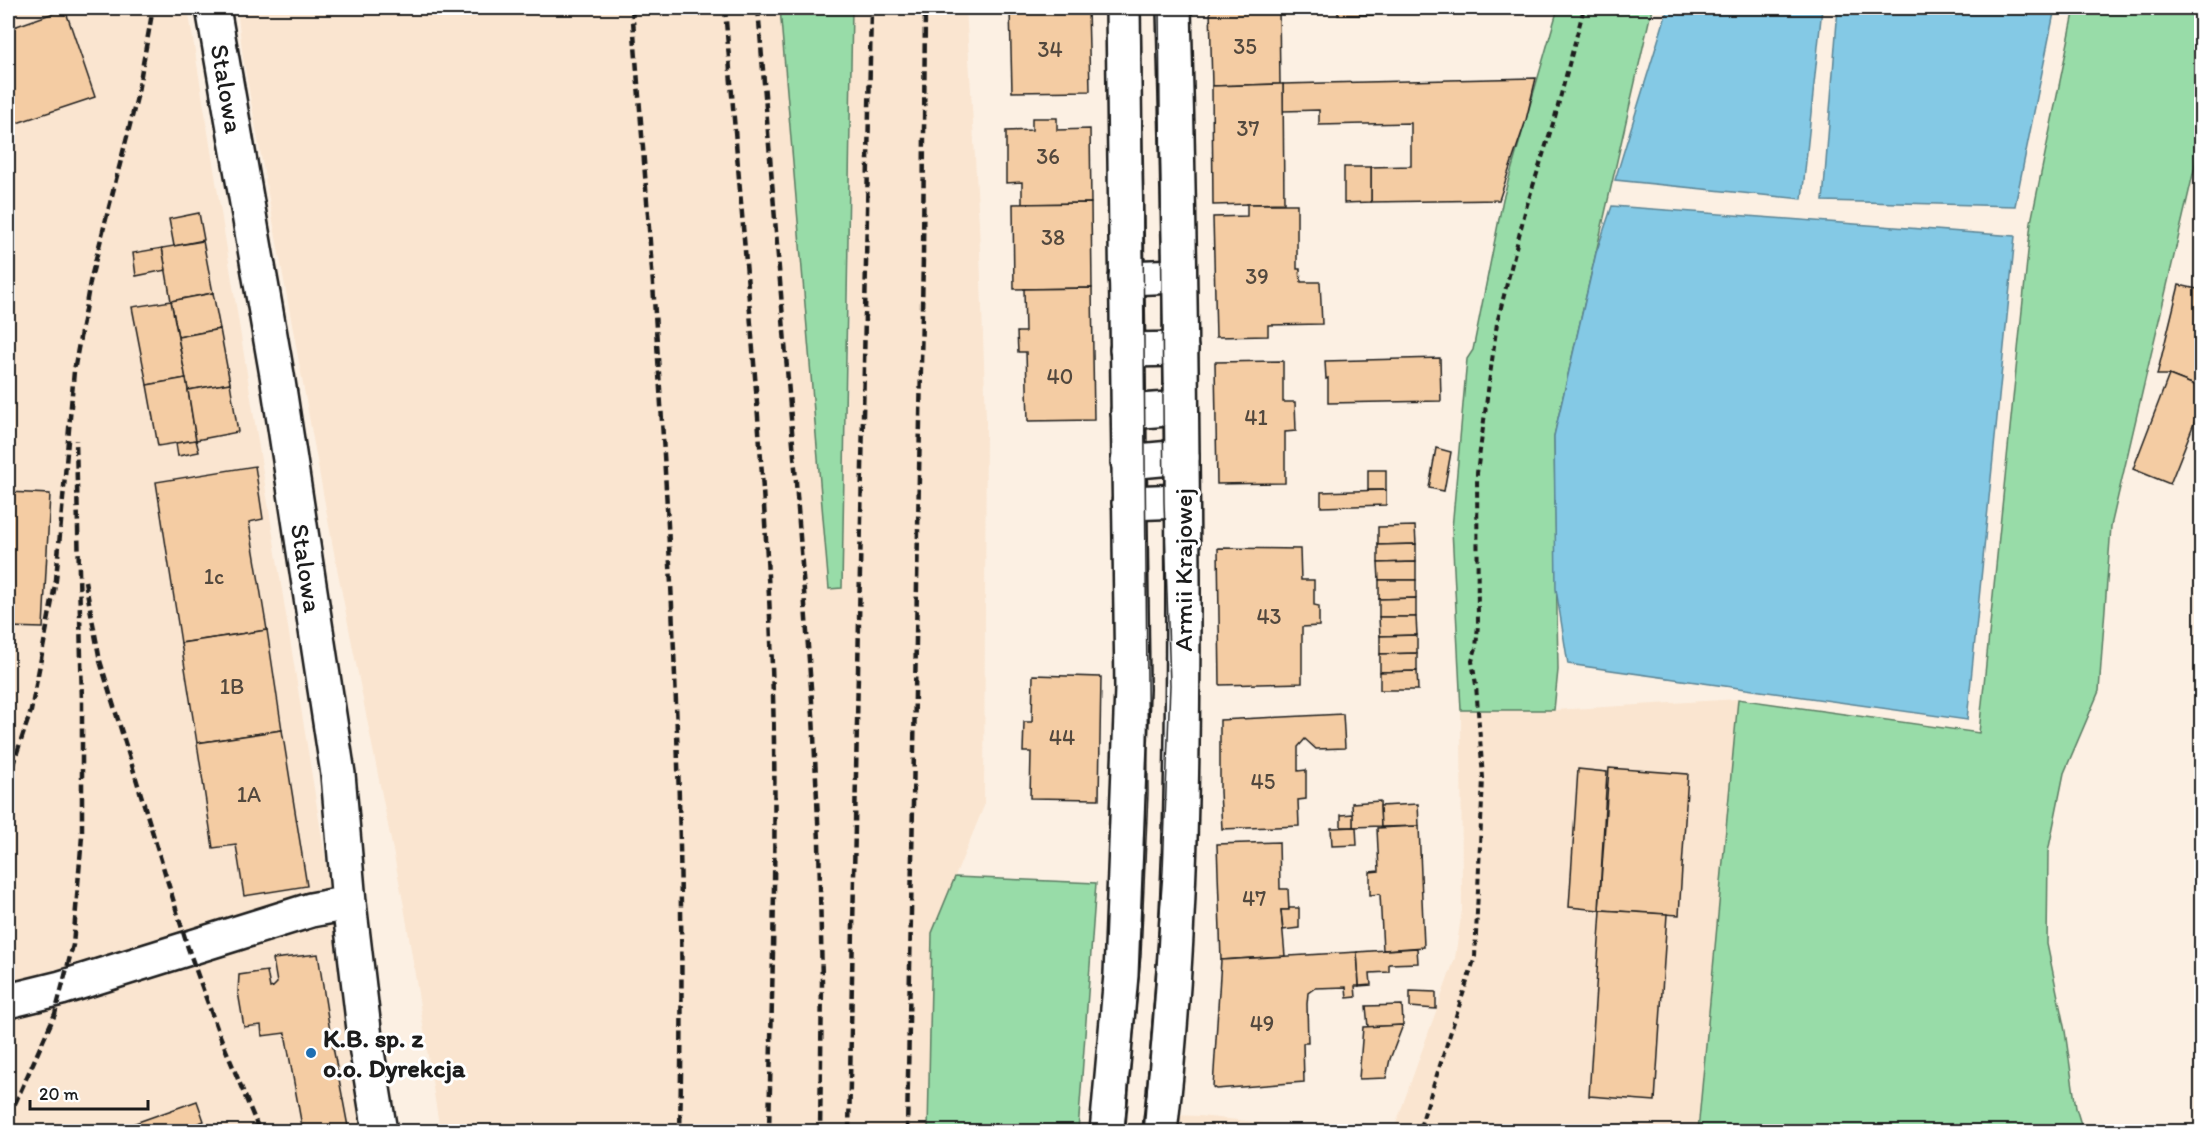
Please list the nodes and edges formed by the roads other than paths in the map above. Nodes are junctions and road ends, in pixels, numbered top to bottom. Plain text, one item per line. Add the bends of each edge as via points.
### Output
1 (213, 8) edge
2 (1123, 8) edge
3 (1174, 8) edge
4 (1124, 111) junction
5 (1176, 111) junction
6 (1177, 145) junction
7 (1125, 146) junction
8 (1179, 276) junction
9 (1126, 278) junction
10 (1180, 349) junction
11 (1127, 350) junction
12 (1181, 408) junction
13 (1128, 412) junction
14 (1182, 457) junction
15 (1128, 462) junction
16 (1182, 501) junction
17 (1129, 504) junction
18 (1183, 703) junction
19 (1132, 705) junction
20 (1128, 820) junction
21 (1180, 821) junction
22 (349, 903) junction
23 (8, 1001) edge
24 (1109, 1119) edge
25 (1161, 1121) edge
26 (380, 1131) edge

1 - 22 street, Stalowa via 253,231 338,774
2 - 4 street, Armii Krajowej
3 - 5 street, Armii Krajowej
4 - 5 street
4 - 7 street, Armii Krajowej
5 - 6 street, Armii Krajowej
6 - 7 street
6 - 8 street, Armii Krajowej
7 - 9 street, Armii Krajowej
8 - 9 street
8 - 10 street, Armii Krajowej
9 - 11 street, Armii Krajowej
10 - 11 street
10 - 12 street, Armii Krajowej
11 - 13 street, Armii Krajowej
12 - 13 street
12 - 14 street, Armii Krajowej
13 - 15 street, Armii Krajowej
14 - 15 street
14 - 16 street, Armii Krajowej
15 - 17 street, Armii Krajowej
16 - 17 street
16 - 18 street, Armii Krajowej
17 - 19 street, Armii Krajowej
18 - 19 street
18 - 21 street, Armii Krajowej
19 - 20 street, Armii Krajowej
20 - 21 street
20 - 24 street, Armii Krajowej
21 - 25 street, Armii Krajowej
22 - 23 street via 311,910
22 - 26 street, Stalowa
24 - 25 street

